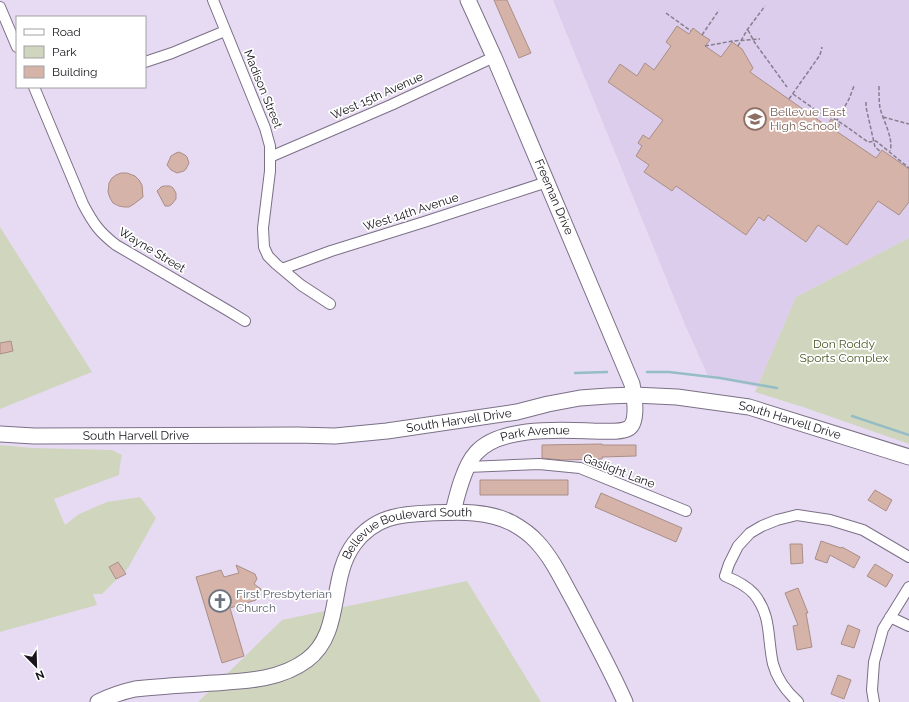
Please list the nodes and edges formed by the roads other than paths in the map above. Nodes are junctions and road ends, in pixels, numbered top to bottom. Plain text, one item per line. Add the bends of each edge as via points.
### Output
1 (213, 0) edge
2 (468, 0) edge
3 (0, 7) edge
4 (226, 31) junction
5 (16, 45) edge
6 (494, 57) junction
7 (146, 62) edge
8 (34, 88) edge
9 (270, 157) junction
10 (547, 182) junction
11 (282, 268) junction
12 (330, 304) dead end
13 (245, 321) dead end
14 (634, 395) junction
15 (0, 434) edge
16 (909, 457) edge
17 (467, 467) junction
18 (686, 511) dead end
19 (453, 512) junction
20 (909, 557) edge
21 (909, 587) edge
22 (890, 617) junction
23 (909, 626) edge
24 (98, 702) edge
25 (625, 702) edge
26 (798, 702) edge
27 (874, 702) edge

1 - 4 street, Madison Street
2 - 6 street, Freeman Drive
3 - 5 street
4 - 7 street
4 - 9 street, Madison Street via 265,128
6 - 9 street, West 15th Avenue
6 - 10 street, Freeman Drive
8 - 13 street, Wayne Street via 83,204 104,236
9 - 11 street, Madison Street via 263,228 264,247 268,256
10 - 11 street, West 14th Avenue
10 - 14 street, Freeman Drive via 632,384
11 - 12 street, Madison Street via 301,285
14 - 15 street, South Harvell Drive via 580,398 517,412 386,432 335,436
14 - 16 street, South Harvell Drive via 677,397 749,407
14 - 17 street, Park Avenue via 634,420 629,428 518,434 492,441 476,454
17 - 18 street, Gaslight Lane via 539,464 580,468
17 - 19 street, Park Avenue
19 - 24 street, Bellevue Boulevard South via 395,516 380,521 363,534 347,555 342,568 332,618 325,638 312,656 300,665 260,679 134,690 121,692
19 - 25 street, Bellevue Boulevard South via 483,514 504,520 523,530 537,542 555,567 607,662
20 - 26 street via 863,530 830,520 797,515 762,526 750,533 738,546 725,576 753,593 762,606 767,621 773,665 780,680
21 - 22 street
22 - 23 street
22 - 27 street via 883,629 874,662

